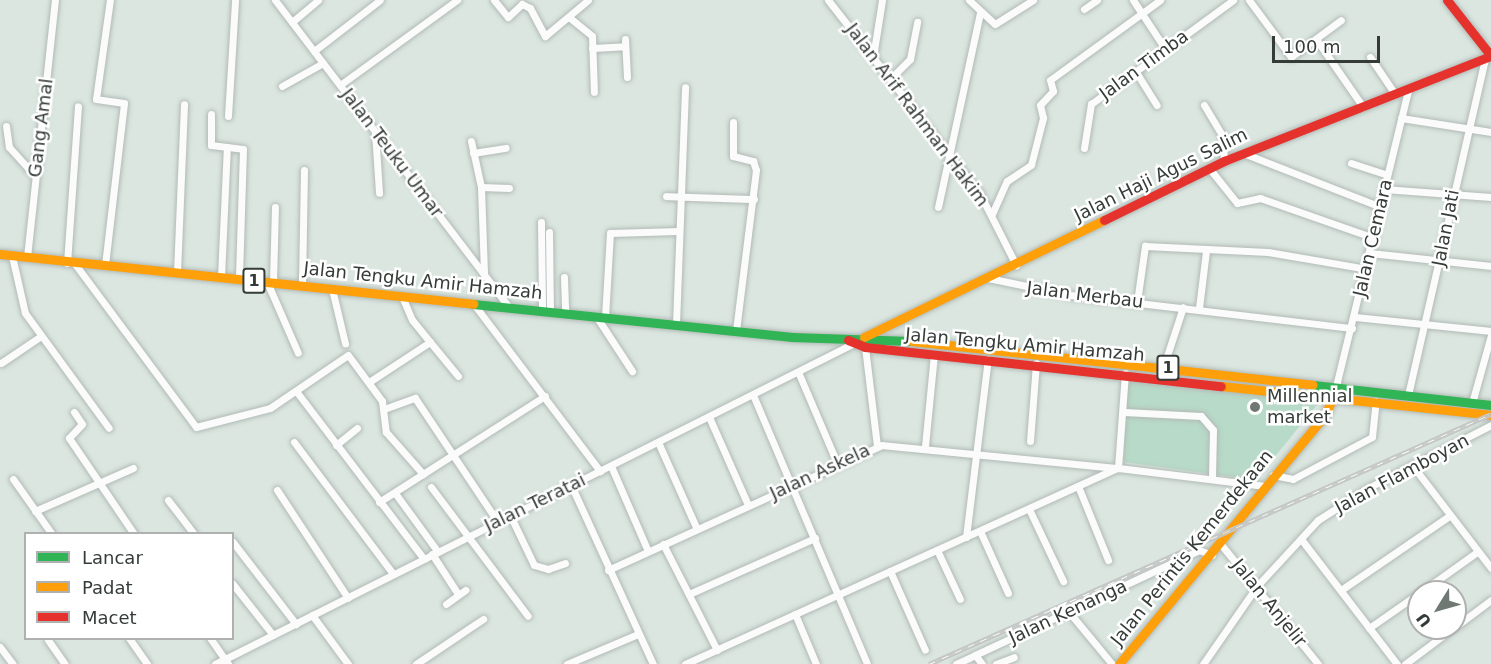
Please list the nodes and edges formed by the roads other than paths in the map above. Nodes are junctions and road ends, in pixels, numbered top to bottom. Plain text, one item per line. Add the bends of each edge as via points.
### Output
1 (55, 0) edge
2 (110, 0) edge
3 (235, 0) edge
4 (275, 0) edge
5 (318, 0) edge
6 (380, 0) edge
7 (457, 0) edge
8 (494, 0) edge
9 (588, 0) edge
10 (828, 0) edge
11 (882, 0) edge
12 (969, 0) edge
13 (1033, 0) edge
14 (1097, 0) edge
15 (1133, 0) edge
16 (1160, 0) edge
17 (1233, 0) edge
18 (1249, 0) edge
19 (1447, 0) edge
20 (524, 2) edge
21 (1084, 9) dead end
22 (980, 12) junction
23 (1141, 13) junction
24 (570, 18) junction
25 (1341, 20) dead end
26 (292, 22) junction
27 (917, 22) dead end
28 (1316, 39) junction
29 (592, 48) junction
30 (1166, 50) junction
31 (314, 51) junction
32 (873, 57) junction
33 (1370, 57) dead end
34 (1489, 58) edge
35 (323, 63) junction
36 (1136, 72) junction
37 (627, 77) dead end
38 (890, 79) junction
39 (340, 85) junction
40 (282, 86) dead end
41 (685, 87) dead end
42 (1408, 90) junction
43 (594, 92) dead end
44 (1395, 94) junction
45 (184, 104) dead end
46 (1157, 105) dead end
47 (1203, 105) dead end
48 (78, 106) dead end
49 (1363, 107) junction
50 (211, 114) dead end
51 (228, 116) dead end
52 (1401, 118) junction
53 (733, 122) dead end
54 (6, 126) dead end
55 (1471, 129) junction
56 (375, 132) junction
57 (1491, 132) edge
58 (471, 141) dead end
59 (227, 147) junction
60 (506, 148) dead end
61 (1084, 148) dead end
62 (473, 153) junction
63 (1243, 153) junction
64 (949, 154) junction
65 (1224, 161) junction
66 (1351, 163) dead end
67 (1209, 168) junction
68 (304, 170) dead end
69 (1387, 175) junction
70 (35, 176) junction
71 (481, 187) junction
72 (509, 188) dead end
73 (1384, 189) junction
74 (1452, 193) junction
75 (379, 194) dead end
76 (666, 196) dead end
77 (681, 196) junction
78 (1491, 197) edge
79 (754, 199) junction
80 (275, 207) dead end
81 (938, 207) dead end
82 (1382, 207) junction
83 (992, 214) junction
84 (541, 222) dead end
85 (678, 231) junction
86 (549, 232) dead end
87 (1374, 238) junction
88 (1206, 251) junction
89 (1370, 253) junction
90 (0, 254) edge
91 (12, 256) junction
92 (27, 257) junction
93 (1440, 260) junction
94 (71, 264) junction
95 (105, 265) junction
96 (1016, 265) junction
97 (1491, 266) edge
98 (1367, 269) junction
99 (177, 272) junction
100 (484, 274) junction
101 (221, 277) junction
102 (564, 277) dead end
103 (988, 278) junction
104 (239, 279) junction
105 (270, 282) junction
106 (302, 285) junction
107 (332, 289) junction
108 (402, 296) junction
109 (1137, 302) junction
110 (473, 303) junction
111 (509, 307) junction
112 (1183, 307) junction
113 (1199, 308) junction
114 (546, 311) junction
115 (565, 313) junction
116 (600, 316) junction
117 (1355, 317) junction
118 (676, 324) junction
119 (1424, 325) junction
120 (1352, 328) junction
121 (736, 330) junction
122 (1491, 333) edge
123 (41, 336) junction
124 (844, 338) junction
125 (430, 342) junction
126 (864, 342) junction
127 (345, 343) dead end
128 (854, 343) junction
129 (298, 353) dead end
130 (934, 354) junction
131 (988, 359) junction
132 (1, 363) edge
133 (1036, 363) junction
134 (1124, 367) junction
135 (1163, 368) junction
136 (632, 371) dead end
137 (798, 374) junction
138 (459, 376) dead end
139 (369, 382) junction
140 (1336, 386) junction
141 (296, 391) junction
142 (1408, 394) junction
143 (753, 395) junction
144 (545, 396) junction
145 (1335, 397) junction
146 (1376, 401) junction
147 (1472, 403) junction
148 (1490, 404) edge
149 (384, 409) junction
150 (74, 412) dead end
151 (1124, 412) junction
152 (1491, 415) edge
153 (709, 417) junction
154 (1491, 425) edge
155 (109, 428) dead end
156 (357, 428) dead end
157 (1030, 441) dead end
158 (294, 442) dead end
159 (658, 442) junction
160 (336, 445) junction
161 (877, 446) junction
162 (926, 446) junction
163 (976, 453) junction
164 (455, 455) junction
165 (837, 463) junction
166 (1412, 465) junction
167 (611, 466) junction
168 (133, 468) dead end
169 (1118, 468) junction
170 (600, 471) junction
171 (423, 474) junction
172 (1273, 475) junction
173 (13, 479) dead end
174 (1212, 479) junction
175 (98, 485) junction
176 (571, 485) junction
177 (792, 485) junction
178 (1078, 486) junction
179 (1264, 486) junction
180 (431, 487) dead end
181 (278, 490) dead end
182 (395, 493) junction
183 (168, 501) dead end
184 (380, 502) junction
185 (748, 505) junction
186 (1029, 509) junction
187 (35, 511) junction
188 (510, 515) junction
189 (1449, 516) junction
190 (497, 521) junction
191 (697, 529) junction
192 (980, 531) junction
193 (51, 532) edge
194 (133, 532) edge
195 (192, 532) edge
196 (469, 536) junction
197 (966, 537) junction
198 (815, 538) junction
199 (1301, 539) junction
200 (1219, 542) junction
201 (234, 544) edge
202 (663, 544) junction
203 (938, 550) junction
204 (648, 551) junction
205 (1477, 552) junction
206 (435, 553) junction
207 (1212, 555) junction
208 (424, 559) junction
209 (1108, 560) dead end
210 (565, 563) dead end
211 (1490, 564) edge
212 (608, 570) junction
213 (890, 571) junction
214 (393, 574) junction
215 (1438, 580) edge
216 (1063, 581) dead end
217 (234, 586) edge
218 (1257, 586) junction
219 (1341, 590) junction
220 (1008, 593) dead end
221 (688, 594) junction
222 (838, 594) junction
223 (348, 598) junction
224 (960, 599) dead end
225 (1491, 600) edge
226 (1407, 602) edge
227 (446, 604) dead end
228 (1070, 612) junction
229 (795, 614) junction
230 (312, 615) junction
231 (528, 616) dead end
232 (1467, 618) edge
233 (483, 619) dead end
234 (296, 624) junction
235 (1369, 628) junction
236 (638, 634) junction
237 (273, 635) junction
238 (48, 640) edge
239 (130, 640) edge
240 (211, 640) edge
241 (1437, 640) edge
242 (0, 647) edge
243 (717, 650) junction
244 (925, 650) dead end
245 (975, 655) junction
246 (1014, 657) dead end
247 (226, 662) edge
248 (867, 663) edge
249 (13, 664) edge
250 (65, 664) edge
251 (147, 664) edge
252 (215, 664) edge
253 (348, 664) edge
254 (416, 664) edge
255 (567, 664) edge
256 (653, 664) edge
257 (685, 664) edge
258 (816, 664) edge
259 (956, 664) edge
260 (982, 664) edge
261 (996, 664) edge
262 (1112, 664) edge
263 (1119, 664) edge
264 (1203, 664) edge
265 (1318, 664) edge
266 (1397, 664) edge
267 (1405, 664) edge

1 - 70 street, Gang Amal
2 - 95 street via 96,99 124,103
3 - 51 street
4 - 26 street, Jalan Teuku Umar
5 - 26 street
6 - 31 street
7 - 39 street
8 - 20 street via 508,17
9 - 24 street
10 - 32 street, Jalan Arif Rahman Hakim
11 - 32 street
12 - 22 street
13 - 22 street via 998,24
14 - 21 street
15 - 23 street
16 - 23 street
17 - 30 street, Jalan Timba
18 - 28 street via 1291,57
19 - 34 main road
20 - 24 street via 543,36
22 - 64 street
23 - 30 street
23 - 83 street via 1050,80 1053,91 1040,105 1043,118 1031,165 1007,181
24 - 29 street via 590,33
25 - 28 street
26 - 31 street, Jalan Teuku Umar
27 - 38 street via 910,59
28 - 49 street
29 - 37 street via 625,42
29 - 43 street
30 - 36 street, Jalan Timba
31 - 35 street, Jalan Teuku Umar
32 - 38 street, Jalan Arif Rahman Hakim
33 - 44 street
34 - 42 main road, Jalan Haji Agus Salim
34 - 55 street, Jalan Jati
35 - 39 street, Jalan Teuku Umar
35 - 40 street
36 - 46 street
36 - 61 street, Jalan Timba via 1091,104
38 - 64 street, Jalan Arif Rahman Hakim
39 - 56 street, Jalan Teuku Umar
41 - 77 street
42 - 44 main road, Jalan Haji Agus Salim
42 - 52 street, Jalan Cemara
44 - 49 main road, Jalan Haji Agus Salim
45 - 99 street
47 - 65 street via 1223,137
48 - 94 street
49 - 63 main road, Jalan Haji Agus Salim
50 - 59 street via 211,145
52 - 55 street
52 - 69 street, Jalan Cemara
53 - 79 street via 733,156 756,164
54 - 70 street via 9,147
55 - 57 street
55 - 74 street, Jalan Jati
56 - 75 street
56 - 100 street, Jalan Teuku Umar
58 - 62 street
59 - 101 street
59 - 104 street via 243,149
60 - 62 street
62 - 71 street
63 - 65 main road, Jalan Haji Agus Salim
63 - 82 street
64 - 81 street
64 - 83 street, Jalan Arif Rahman Hakim
65 - 67 main road, Jalan Haji Agus Salim
66 - 69 street
67 - 87 street via 1236,203 1260,198
67 - 96 main road, Jalan Haji Agus Salim
68 - 106 street
69 - 73 street, Jalan Cemara
70 - 92 street, Gang Amal
71 - 72 street
71 - 100 street
73 - 74 street
73 - 82 street, Jalan Cemara
74 - 78 street
74 - 93 street, Jalan Jati
76 - 77 street
77 - 79 street
77 - 85 street
79 - 121 street
80 - 105 street
82 - 87 street, Jalan Cemara
83 - 96 street, Jalan Arif Rahman Hakim
84 - 114 street
85 - 116 street via 610,233
85 - 118 street
86 - 114 street
87 - 89 street, Jalan Cemara
88 - 98 street via 1277,253
88 - 109 street via 1142,248
88 - 113 street
89 - 93 street
89 - 98 street, Jalan Cemara
90 - 91 main road, Jalan Tengku Amir Hamzah / 1
91 - 92 main road, Jalan Tengku Amir Hamzah / 1
91 - 123 street via 18,298
92 - 94 main road, Jalan Tengku Amir Hamzah / 1
93 - 97 street
93 - 119 street, Jalan Jati
94 - 95 main road, Jalan Tengku Amir Hamzah / 1
94 - 141 street via 196,427 239,420
95 - 99 main road, Jalan Tengku Amir Hamzah / 1
96 - 103 main road, Jalan Haji Agus Salim
98 - 117 street, Jalan Cemara
99 - 101 main road, Jalan Tengku Amir Hamzah / 1
100 - 111 street, Jalan Teuku Umar
101 - 104 main road, Jalan Tengku Amir Hamzah / 1
102 - 115 street
103 - 109 street, Jalan Merbau
103 - 126 main road, Jalan Haji Agus Salim
104 - 105 main road, Jalan Tengku Amir Hamzah / 1
105 - 106 main road, Jalan Tengku Amir Hamzah / 1
105 - 129 street
106 - 107 main road, Jalan Tengku Amir Hamzah / 1
107 - 108 main road, Jalan Tengku Amir Hamzah / 1
107 - 127 street
108 - 110 main road, Jalan Tengku Amir Hamzah / 1
108 - 125 street via 412,320
109 - 112 street, Jalan Merbau
110 - 111 main road, Jalan Tengku Amir Hamzah / 1
110 - 144 street
111 - 114 main road, Jalan Tengku Amir Hamzah / 1
112 - 113 street, Jalan Merbau
112 - 135 street
113 - 120 street, Jalan Merbau
114 - 115 main road, Jalan Tengku Amir Hamzah / 1
115 - 116 main road, Jalan Tengku Amir Hamzah / 1
116 - 118 main road, Jalan Tengku Amir Hamzah / 1
116 - 136 street
117 - 119 street
117 - 120 street, Jalan Cemara
118 - 121 main road, Jalan Tengku Amir Hamzah / 1
119 - 122 street
119 - 142 street, Jalan Jati
120 - 140 street, Jalan Cemara
121 - 124 main road, Jalan Tengku Amir Hamzah / 1
122 - 147 street
123 - 132 street
123 - 155 street
124 - 126 main road, Jalan Tengku Amir Hamzah / 1
124 - 128 main road, Jalan Tengku Amir Hamzah / 1
125 - 138 street
125 - 139 street
126 - 128 main road, Jalan Tengku Amir Hamzah / 1
126 - 130 main road, Jalan Tengku Amir Hamzah / 1
126 - 134 main road, Jalan Tengku Amir Hamzah / 1
126 - 161 street
128 - 137 street, Jalan Teratai
130 - 131 main road, Jalan Tengku Amir Hamzah / 1
130 - 162 street
131 - 133 main road, Jalan Tengku Amir Hamzah / 1
131 - 163 street
133 - 134 main road, Jalan Tengku Amir Hamzah / 1
133 - 157 street
134 - 135 main road, Jalan Tengku Amir Hamzah / 1
134 - 145 main road, Jalan Tengku Amir Hamzah / 1
134 - 151 street
135 - 140 main road, Jalan Tengku Amir Hamzah / 1
137 - 143 street, Jalan Teratai
137 - 165 street
139 - 141 street via 346,355
139 - 149 street
140 - 142 main road, Jalan Tengku Amir Hamzah / 1
140 - 145 main road
141 - 160 street
142 - 147 main road, Jalan Tengku Amir Hamzah / 1
143 - 153 street, Jalan Teratai
143 - 177 street
144 - 164 street
144 - 170 street
145 - 146 main road, Jalan Tengku Amir Hamzah / 1
145 - 172 main road, Jalan Perintis Kemerdekaan
146 - 152 main road, Jalan Tengku Amir Hamzah / 1
146 - 172 street via 1372,437 1293,479
147 - 148 main road, Jalan Tengku Amir Hamzah / 1
149 - 164 street via 413,396
149 - 171 street via 386,432
150 - 175 street via 82,424 69,438
151 - 169 street
151 - 174 street via 1201,416 1213,430
153 - 159 street, Jalan Teratai
153 - 185 street
154 - 166 street, Jalan Flamboyan
156 - 160 street
158 - 214 street
159 - 167 street, Jalan Teratai
159 - 191 street
160 - 184 street
161 - 162 street, Jalan Askela
161 - 165 street, Jalan Askela
162 - 163 street, Jalan Askela
163 - 169 street, Jalan Askela
163 - 197 street
164 - 171 street
164 - 190 street
165 - 177 street, Jalan Askela
166 - 189 street
166 - 199 street, Jalan Flamboyan via 1318,520
167 - 170 street, Jalan Teratai
167 - 204 street
168 - 175 street
169 - 174 street, Jalan Askela
169 - 178 street
170 - 176 street, Jalan Teratai
171 - 182 street
172 - 179 main road, Jalan Perintis Kemerdekaan
173 - 187 street
174 - 179 street, Jalan Askela
175 - 187 street
175 - 194 street
176 - 188 street, Jalan Teratai
176 - 212 street
177 - 185 street, Jalan Askela
177 - 198 street
178 - 186 street
178 - 209 street
179 - 200 main road, Jalan Perintis Kemerdekaan
180 - 196 street
181 - 223 street
182 - 184 street
182 - 206 street
183 - 195 street
184 - 208 street
185 - 191 street, Jalan Askela
186 - 192 street
186 - 216 street
187 - 193 street
188 - 190 street, Jalan Teratai
188 - 210 street via 534,565 549,569
189 - 205 street
189 - 219 street
190 - 196 street, Jalan Teratai
191 - 202 street, Jalan Askela
192 - 197 street
192 - 220 street
196 - 206 street, Jalan Teratai
196 - 231 street
197 - 203 street
198 - 221 street
198 - 222 street
199 - 218 street, Jalan Flamboyan
199 - 219 street
200 - 207 main road, Jalan Perintis Kemerdekaan
200 - 218 street, Jalan Anjelir
201 - 234 street
202 - 204 street, Jalan Askela
202 - 221 street
203 - 213 street
203 - 224 street
204 - 212 street, Jalan Askela
205 - 211 street
205 - 215 street
206 - 208 street, Jalan Teratai
206 - 227 street via 461,592
207 - 228 street, Jalan Kenanga via 1199,550
207 - 263 main road, Jalan Perintis Kemerdekaan
208 - 214 street, Jalan Teratai
212 - 236 street
213 - 222 street
213 - 244 street
214 - 223 street, Jalan Teratai
217 - 237 street
218 - 264 street, Jalan Flamboyan
218 - 265 street, Jalan Anjelir
219 - 235 street
221 - 243 street
222 - 229 street
222 - 248 street
223 - 230 street, Jalan Teratai
225 - 232 street
226 - 235 street
228 - 245 street, Jalan Kenanga
228 - 262 street
229 - 243 street
229 - 258 street
230 - 234 street, Jalan Teratai
230 - 253 street
233 - 254 street
234 - 237 street, Jalan Teratai
235 - 266 street
236 - 255 street
236 - 256 street
237 - 247 street, Jalan Teratai
238 - 250 street
239 - 251 street
240 - 247 street
241 - 267 street
242 - 249 street
243 - 257 street
245 - 259 street, Jalan Kenanga
245 - 260 street
246 - 261 street
247 - 252 street, Jalan Teratai

